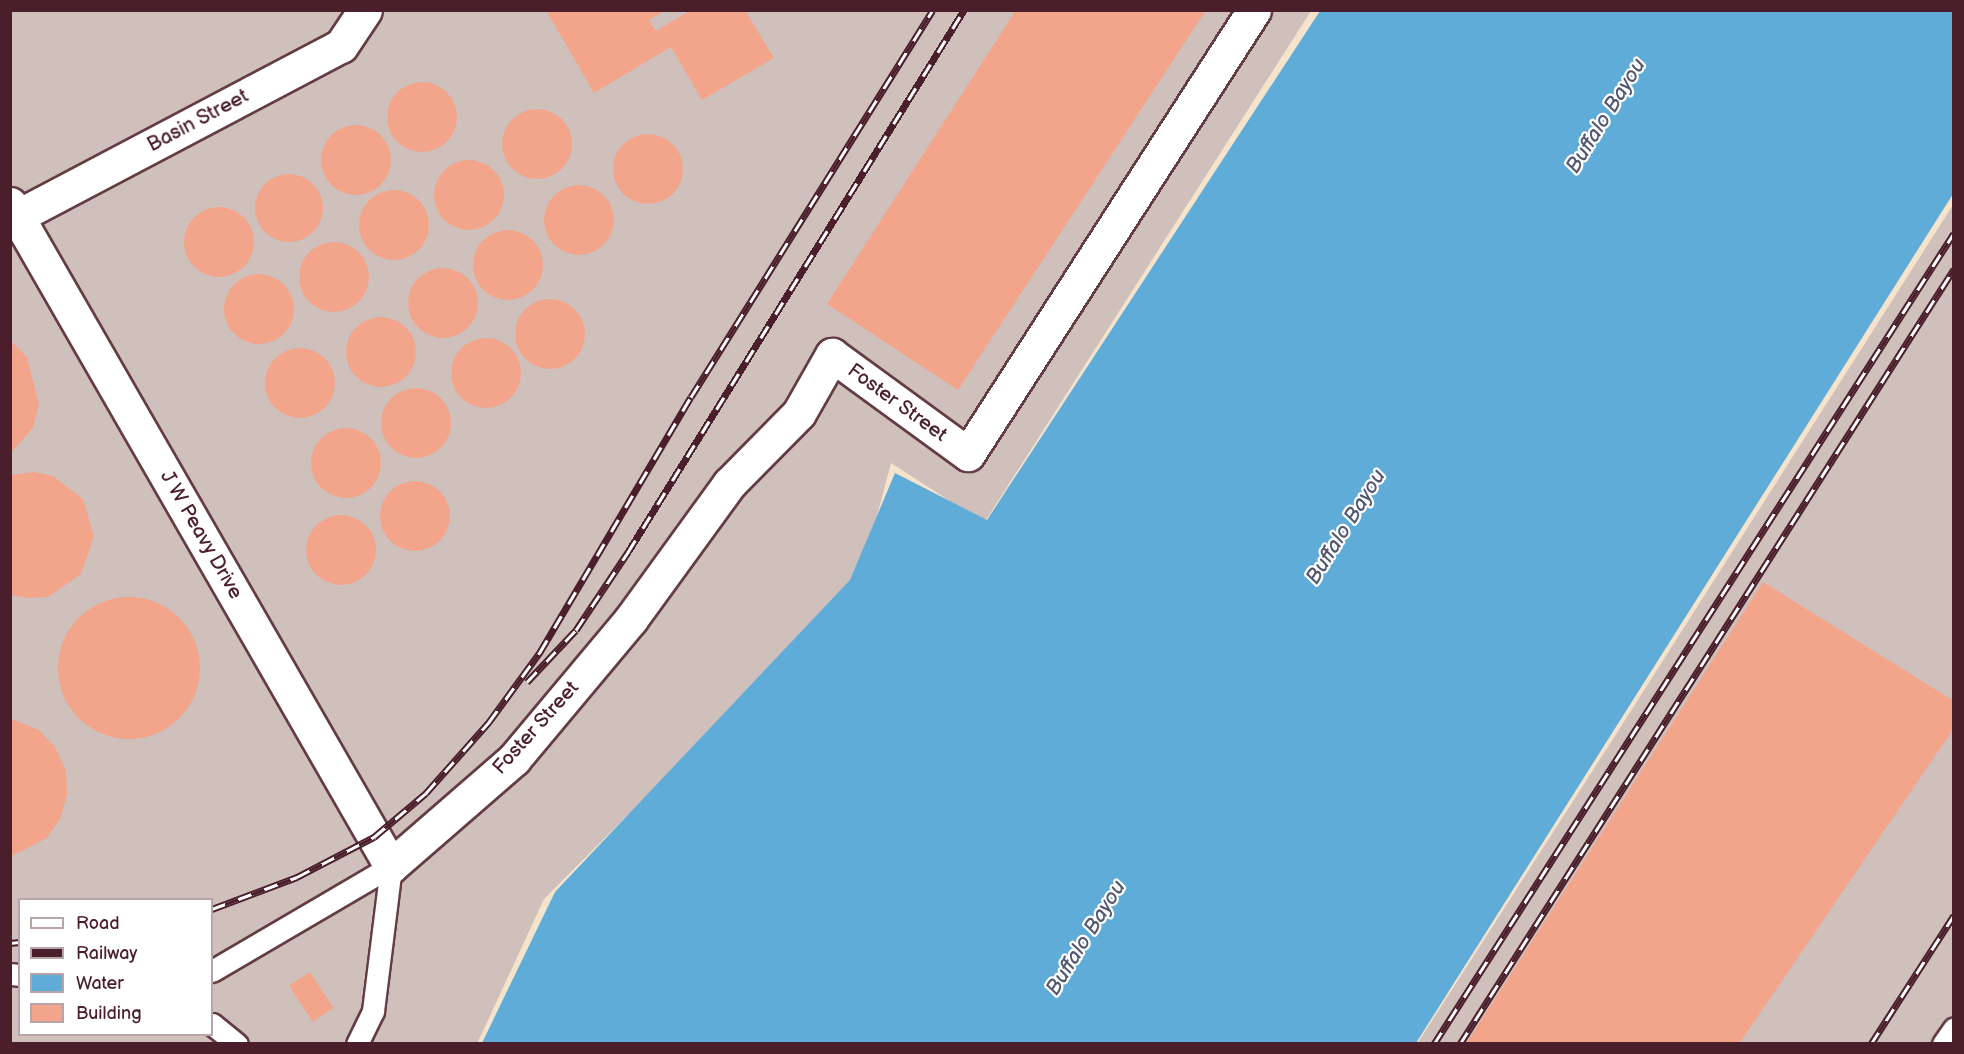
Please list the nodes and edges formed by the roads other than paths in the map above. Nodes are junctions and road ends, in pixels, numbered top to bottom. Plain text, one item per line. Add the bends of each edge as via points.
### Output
1 (365, 10) edge
2 (1254, 10) edge
3 (14, 210) edge
4 (391, 866) junction
5 (213, 970) edge
6 (213, 1024) edge
7 (1953, 1028) edge
8 (237, 1044) edge
9 (357, 1044) edge
10 (1943, 1044) edge

1 - 3 street, Basin Street via 341,46
2 - 4 street, Foster Street via 968,454 831,355 799,413 729,484 631,619 513,759
3 - 4 street, J W Peavy Drive
4 - 5 lane
4 - 9 lane via 373,1011
6 - 8 lane
7 - 10 lane

